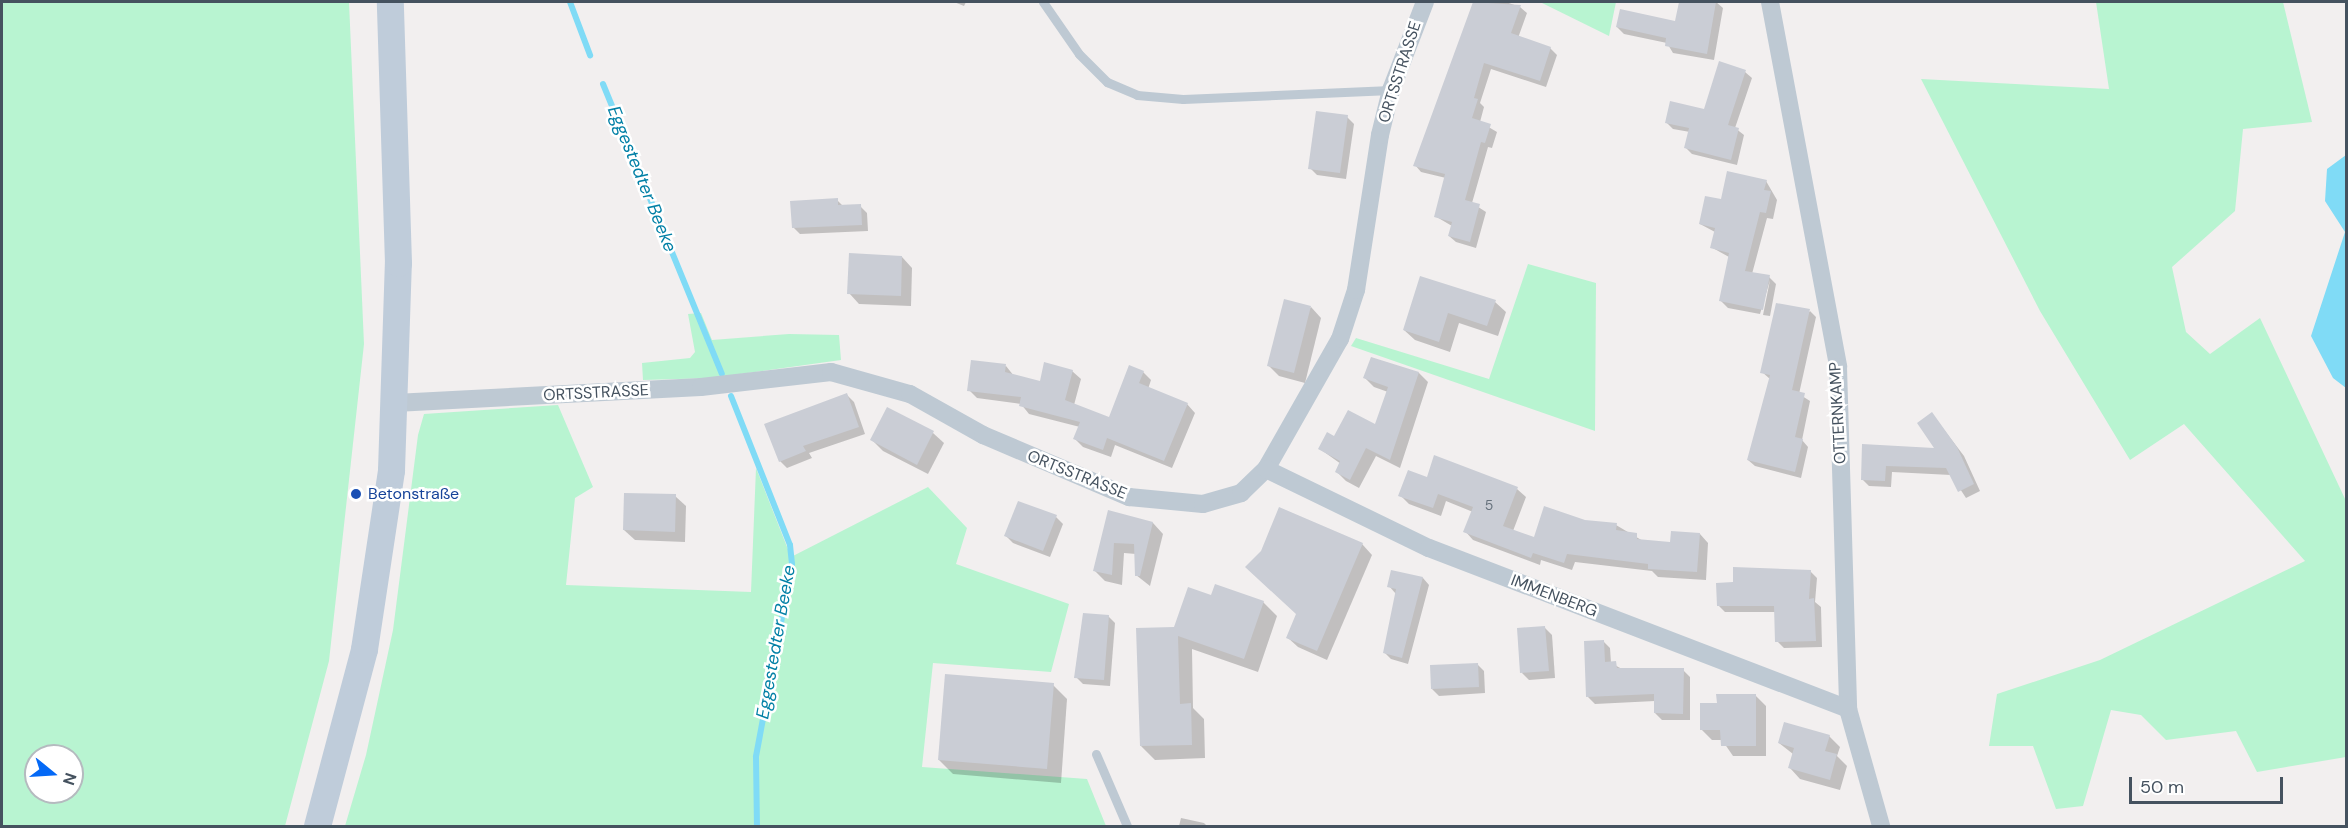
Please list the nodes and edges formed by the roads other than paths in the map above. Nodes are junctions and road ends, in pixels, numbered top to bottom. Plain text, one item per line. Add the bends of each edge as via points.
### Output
1 (390, 2) edge
2 (1043, 2) edge
3 (1425, 2) edge
4 (1770, 2) edge
5 (1391, 90) junction
6 (395, 402) junction
7 (1266, 469) junction
8 (1848, 709) junction
9 (1096, 754) dead end
10 (317, 826) edge
11 (1127, 826) edge
12 (1881, 826) edge

1 - 6 main road via 398,263
2 - 5 lane via 1079,54 1107,82 1137,95 1183,99
3 - 5 street, ORTSSTRASSE
4 - 8 street, OTTERNKAMP via 1838,367
5 - 7 street, ORTSSTRASSE via 1380,135 1356,290 1340,339
6 - 7 street, ORTSSTRASSE via 701,387 831,372 910,394 983,435 1130,497 1203,504 1241,493
6 - 10 main road via 391,470 364,649
7 - 8 street, IMMENBERG via 1429,548
8 - 12 street, OTTERNKAMP
9 - 11 lane

